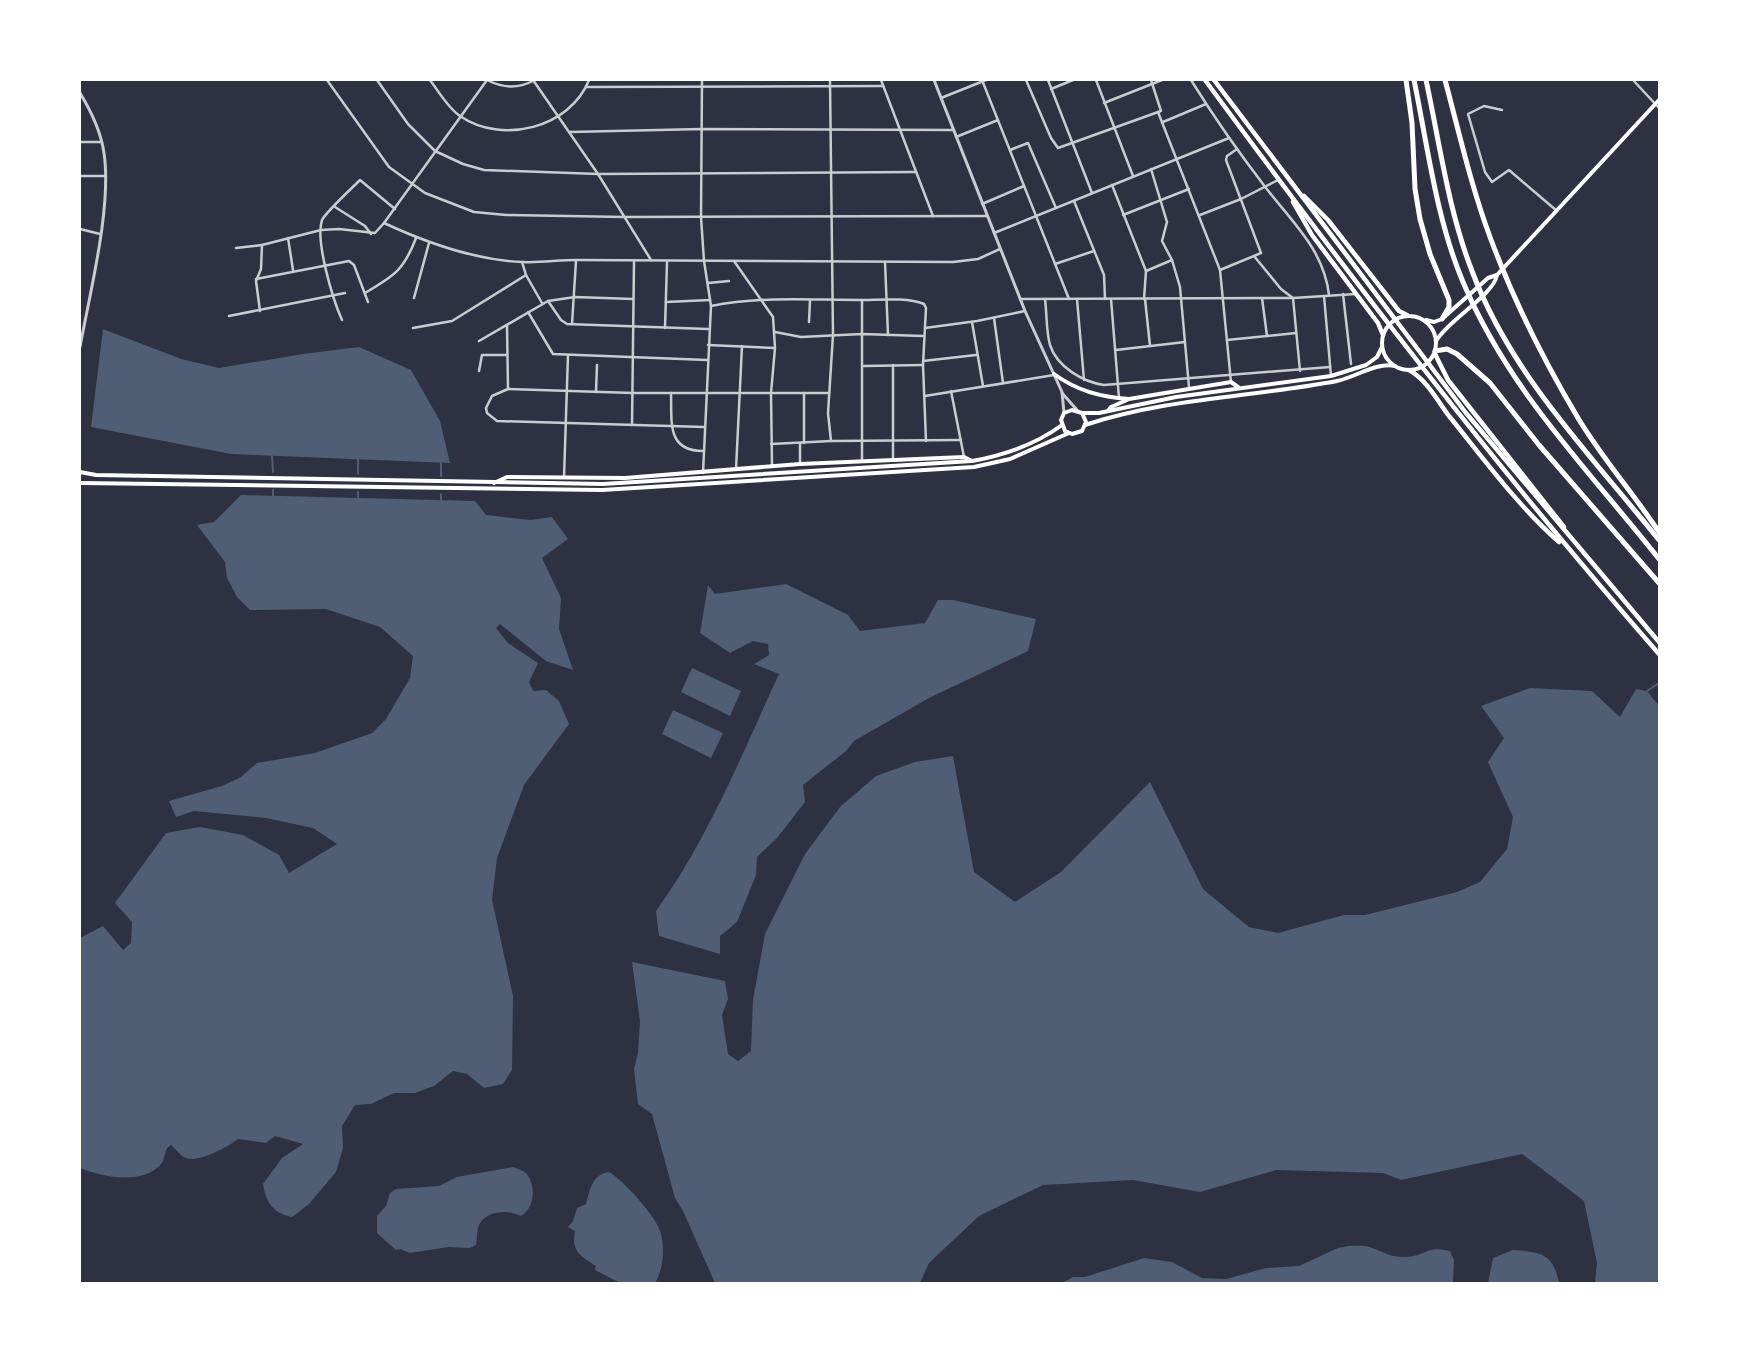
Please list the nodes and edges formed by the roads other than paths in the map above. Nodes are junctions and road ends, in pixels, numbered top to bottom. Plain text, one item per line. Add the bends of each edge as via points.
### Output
1 (327, 80) edge
2 (377, 80) edge
3 (430, 80) edge
4 (487, 80) edge
5 (534, 80) edge
6 (589, 80) edge
7 (702, 80) edge
8 (830, 80) edge
9 (881, 80) edge
10 (934, 80) edge
11 (984, 80) edge
12 (1026, 80) edge
13 (1048, 80) edge
14 (1073, 80) edge
15 (1096, 80) edge
16 (1151, 80) edge
17 (1162, 80) edge
18 (1191, 80) edge
19 (1205, 80) edge
20 (1214, 80) edge
21 (1406, 80) edge
22 (1414, 80) edge
23 (1426, 80) edge
24 (1445, 80) edge
25 (1633, 80) edge
26 (1152, 84) junction
27 (702, 86) junction
28 (883, 86) junction
29 (586, 87) junction
30 (830, 87) junction
31 (1051, 89) junction
32 (80, 93) edge
33 (941, 98) junction
34 (1659, 100) edge
35 (1104, 103) junction
36 (1206, 104) junction
37 (1655, 105) junction
38 (1659, 108) edge
39 (1502, 110) dead end
40 (1158, 112) junction
41 (460, 116) junction
42 (560, 116) junction
43 (998, 120) junction
44 (1163, 122) junction
45 (1114, 128) junction
46 (702, 129) junction
47 (831, 130) junction
48 (953, 130) junction
49 (901, 131) junction
50 (570, 132) junction
51 (956, 137) junction
52 (1229, 138) junction
53 (80, 142) edge
54 (102, 142) junction
55 (1073, 144) junction
56 (1238, 149) junction
57 (1010, 150) junction
58 (434, 151) junction
59 (1177, 159) junction
60 (1151, 169) junction
61 (916, 172) junction
62 (831, 173) junction
63 (598, 174) junction
64 (701, 174) junction
65 (80, 176) edge
66 (105, 176) junction
67 (1133, 176) junction
68 (1280, 180) junction
69 (1291, 183) junction
70 (412, 185) junction
71 (1112, 185) junction
72 (1024, 186) junction
73 (1285, 187) junction
74 (1266, 188) junction
75 (1189, 189) junction
76 (1092, 193) junction
77 (1241, 199) junction
78 (1074, 200) junction
79 (1161, 200) junction
80 (982, 204) junction
81 (335, 207) junction
82 (1056, 208) junction
83 (394, 209) junction
84 (1557, 211) junction
85 (1123, 214) junction
86 (1200, 215) junction
87 (933, 216) junction
88 (987, 216) junction
89 (1036, 216) junction
90 (625, 217) junction
91 (701, 217) junction
92 (831, 217) junction
93 (384, 223) junction
94 (80, 229) edge
95 (321, 230) junction
96 (994, 233) junction
97 (100, 234) junction
98 (371, 234) junction
99 (288, 238) junction
100 (416, 238) junction
101 (429, 243) junction
102 (262, 245) junction
103 (236, 248) dead end
104 (1000, 249) junction
105 (1094, 251) junction
106 (1254, 256) junction
107 (576, 260) junction
108 (652, 260) junction
109 (1172, 260) junction
110 (667, 261) junction
111 (704, 261) junction
112 (522, 262) junction
113 (634, 262) junction
114 (734, 262) junction
115 (832, 262) junction
116 (885, 262) junction
117 (1056, 264) junction
118 (326, 265) junction
119 (1503, 269) junction
120 (293, 270) junction
121 (1220, 270) junction
122 (1146, 271) junction
123 (526, 275) junction
124 (1497, 275) junction
125 (256, 279) junction
126 (729, 281) dead end
127 (708, 283) junction
128 (345, 293) dead end
129 (365, 294) junction
130 (1344, 294) junction
131 (1356, 294) junction
132 (1329, 295) junction
133 (332, 296) junction
134 (1324, 296) junction
135 (575, 297) junction
136 (414, 298) dead end
137 (1181, 298) junction
138 (1223, 298) junction
139 (1262, 298) junction
140 (1293, 298) junction
141 (633, 299) junction
142 (762, 299) junction
143 (1020, 299) junction
144 (1045, 299) junction
145 (1069, 299) junction
146 (1077, 299) junction
147 (1104, 299) junction
148 (1111, 299) junction
149 (1145, 299) junction
150 (710, 300) junction
151 (810, 300) junction
152 (833, 300) junction
153 (862, 300) junction
154 (548, 301) junction
155 (887, 301) junction
156 (368, 302) dead end
157 (666, 302) junction
158 (542, 303) junction
159 (711, 306) junction
160 (260, 311) junction
161 (1025, 311) junction
162 (528, 312) junction
163 (229, 316) dead end
164 (1407, 316) junction
165 (994, 318) junction
166 (1423, 319) junction
167 (1442, 319) junction
168 (342, 320) dead end
169 (809, 322) dead end
170 (972, 322) junction
171 (572, 324) junction
172 (507, 325) junction
173 (632, 326) junction
174 (413, 328) dead end
175 (665, 328) junction
176 (925, 328) junction
177 (708, 329) junction
178 (775, 332) junction
179 (1296, 333) junction
180 (862, 334) junction
181 (888, 334) junction
182 (833, 335) junction
183 (1383, 335) junction
184 (924, 336) junction
185 (1267, 336) junction
186 (1227, 340) junction
187 (479, 341) dead end
188 (1436, 341) junction
189 (1185, 342) junction
190 (708, 345) junction
191 (742, 346) junction
192 (1150, 346) junction
193 (80, 347) edge
194 (1382, 347) junction
195 (776, 348) junction
196 (1116, 350) junction
197 (1435, 352) junction
198 (568, 354) junction
199 (506, 355) junction
200 (977, 355) junction
201 (633, 358) junction
202 (707, 360) junction
203 (923, 360) junction
204 (1352, 364) dead end
205 (597, 365) dead end
206 (893, 365) junction
207 (923, 365) junction
208 (864, 366) junction
209 (1395, 366) junction
210 (1330, 367) junction
211 (1409, 370) junction
212 (479, 371) dead end
213 (1300, 371) junction
214 (1054, 374) junction
215 (1331, 376) junction
216 (1231, 379) junction
217 (1084, 380) junction
218 (1188, 380) junction
219 (1003, 383) junction
220 (1119, 384) junction
221 (983, 386) junction
222 (1189, 387) junction
223 (1238, 387) junction
224 (508, 389) junction
225 (566, 391) junction
226 (951, 391) junction
227 (596, 392) junction
228 (1062, 392) junction
229 (633, 393) junction
230 (671, 393) junction
231 (705, 393) junction
232 (738, 393) junction
233 (771, 393) junction
234 (804, 393) junction
235 (829, 393) junction
236 (925, 396) junction
237 (1119, 398) junction
238 (1129, 399) junction
239 (1077, 410) junction
240 (1108, 411) junction
241 (1082, 413) junction
242 (1064, 414) junction
243 (565, 423) junction
244 (1062, 424) junction
245 (632, 425) junction
246 (1085, 425) junction
247 (672, 426) junction
248 (704, 427) junction
249 (1069, 433) junction
250 (961, 440) junction
251 (832, 441) junction
252 (862, 441) junction
253 (893, 441) junction
254 (926, 442) junction
255 (802, 443) junction
256 (770, 444) junction
257 (703, 451) junction
258 (964, 457) junction
259 (893, 460) junction
260 (972, 461) junction
261 (862, 463) junction
262 (800, 464) junction
263 (782, 466) junction
264 (772, 467) junction
265 (736, 470) junction
266 (805, 470) junction
267 (80, 472) edge
268 (703, 473) junction
269 (564, 478) junction
270 (80, 483) edge
271 (494, 483) junction
272 (1659, 532) edge
273 (1659, 540) edge
274 (1576, 545) junction
275 (1569, 551) junction
276 (1659, 559) edge
277 (1659, 584) edge
278 (1659, 642) edge
279 (1659, 654) edge

1 - 70 street via 379,156
2 - 58 street via 408,124
3 - 41 street
4 - 5 street via 504,87 517,87
4 - 41 street
5 - 42 street
6 - 29 street
7 - 27 street
8 - 30 street
9 - 28 street
10 - 33 street
11 - 33 street
11 - 43 street
12 - 55 street via 1054,145 1058,148
13 - 31 street
14 - 31 street
15 - 35 street
16 - 26 street
17 - 26 street
18 - 36 street
19 - 68 highway
20 - 69 highway
21 - 167 highway via 1420,219 1449,300
22 - 276 highway via 1442,216 1462,281 1478,314 1500,356 1534,407
23 - 273 highway via 1448,197 1472,273 1487,305 1536,389
24 - 119 highway via 1476,196
25 - 37 street
26 - 35 street
26 - 40 street via 1162,109
27 - 29 street
27 - 30 street
27 - 46 street
28 - 30 street
28 - 49 street
29 - 42 street
30 - 47 street
31 - 55 street
32 - 54 street
33 - 48 street
34 - 37 main road
35 - 45 street
36 - 44 street
36 - 52 street
37 - 38 street
37 - 84 main road
39 - 84 street via 1484,106 1468,114 1484,172 1492,182 1509,170
40 - 44 street
40 - 45 street
41 - 42 street via 499,130 516,131 541,126
41 - 58 street
42 - 50 street
43 - 51 street
43 - 57 street
44 - 59 street
45 - 55 street
45 - 67 street
46 - 47 street
46 - 50 street
46 - 64 street
47 - 49 street
47 - 62 street
48 - 49 street
48 - 51 street
49 - 61 street
50 - 63 street
51 - 80 street
52 - 56 street
52 - 59 street
53 - 54 street
54 - 66 street
55 - 76 street
56 - 74 street
56 - 77 street via 1226,160
57 - 72 street
57 - 82 street via 1028,143
58 - 63 street via 484,170
58 - 70 street
59 - 60 street
59 - 75 street
60 - 67 street
60 - 79 street
61 - 62 street
61 - 87 street
62 - 64 street
62 - 92 street
63 - 64 street
63 - 90 street
64 - 91 street
65 - 66 street
66 - 97 street
67 - 71 street
68 - 73 highway
68 - 74 street
69 - 164 highway via 1328,220 1398,311
69 - 274 highway via 1466,413
70 - 83 street
70 - 90 street via 460,208 490,215
71 - 76 street
71 - 85 street
72 - 80 street
72 - 89 street
73 - 131 highway via 1312,235
73 - 275 highway via 1460,417
74 - 77 street
74 - 132 street via 1315,249
75 - 79 street
75 - 86 street
76 - 78 street
77 - 86 street
77 - 106 street via 1261,253
78 - 82 street
78 - 105 street
79 - 85 street
79 - 109 street via 1167,222 1162,241
80 - 88 street
81 - 83 street via 360,180
81 - 95 street via 325,216
81 - 98 street via 365,226
82 - 89 street
83 - 93 street
84 - 119 main road
85 - 122 street
86 - 121 street
87 - 88 street
87 - 92 street
88 - 96 street
89 - 96 street
89 - 117 street
90 - 91 street
90 - 108 street
91 - 92 street
91 - 111 street
92 - 115 street
93 - 98 street
93 - 100 street
94 - 97 street
95 - 98 street
95 - 99 street
95 - 118 street
96 - 104 street
97 - 193 street
99 - 102 street
99 - 120 street
100 - 101 street
100 - 129 street via 405,265
101 - 112 street via 485,257
101 - 136 street
102 - 103 street
102 - 125 street via 261,269
104 - 116 street via 968,261
104 - 143 street
105 - 117 street
105 - 147 street via 1104,276
106 - 121 street
106 - 140 street via 1281,289
107 - 112 street
107 - 113 street
107 - 135 street
108 - 110 street
108 - 113 street
109 - 122 street
109 - 137 street
110 - 111 street
110 - 157 street
111 - 114 street
111 - 127 street
112 - 123 street
113 - 141 street
114 - 115 street
114 - 142 street
115 - 116 street
115 - 152 street
116 - 155 street
117 - 145 street
118 - 120 street
118 - 129 street via 351,262
118 - 133 street
119 - 124 main road
119 - 272 highway via 1578,417
120 - 125 street
121 - 138 street
122 - 149 street
123 - 158 street
123 - 174 street via 452,321
124 - 167 main road via 1488,278
124 - 188 main road via 1492,287 1444,329
125 - 160 street
126 - 127 street
127 - 150 street
128 - 133 street
129 - 156 street
130 - 131 street
130 - 132 street
130 - 204 street
131 - 183 highway
132 - 134 street
133 - 160 street
133 - 168 street
134 - 140 street
134 - 210 street
135 - 141 street
135 - 154 street
135 - 171 street
137 - 138 street
137 - 149 street
137 - 189 street
138 - 139 street
138 - 186 street
139 - 140 street
139 - 185 street
140 - 179 street
141 - 173 street
142 - 151 street
142 - 159 street
142 - 178 street via 775,321
143 - 144 street
143 - 161 street
144 - 145 street
144 - 217 street via 1052,350 1067,369
145 - 146 street
146 - 147 street
146 - 217 street
147 - 148 street
148 - 149 street
148 - 196 street
149 - 192 street
150 - 157 street
150 - 159 street
151 - 152 street
151 - 169 street
152 - 153 street
152 - 182 street
153 - 155 street
153 - 180 street
154 - 158 street
154 - 171 street via 561,320
155 - 176 street via 924,304
155 - 181 street
157 - 175 street
158 - 162 street
159 - 177 street
160 - 163 street
161 - 165 street
161 - 214 street
162 - 172 street
162 - 198 street via 553,354
164 - 166 main road
164 - 183 main road via 1390,323
165 - 170 street
165 - 219 street
166 - 167 main road via 1434,322
166 - 188 main road via 1432,329
170 - 176 street
170 - 200 street
171 - 173 street
172 - 187 street
172 - 199 street
173 - 175 street
173 - 201 street
175 - 177 street
176 - 184 street
177 - 190 street
178 - 182 street via 801,337
178 - 195 street
179 - 185 street
179 - 213 street
180 - 181 street
180 - 182 street
180 - 208 street
181 - 184 street
182 - 235 street
183 - 194 main road
184 - 203 street
185 - 186 street
186 - 216 street
188 - 197 main road
189 - 192 street
189 - 218 street
190 - 191 street
190 - 202 street
191 - 195 street
191 - 232 street
192 - 196 street
194 - 209 main road
194 - 215 main road via 1366,366
195 - 233 street
196 - 220 street
197 - 211 main road via 1420,367
197 - 274 highway via 1448,380 1553,510
197 - 277 highway via 1447,349 1457,354 1490,383
198 - 201 street
198 - 225 street
199 - 212 street via 482,354
199 - 224 street
200 - 203 street
200 - 221 street
201 - 202 street
201 - 229 street
202 - 231 street
203 - 207 street
205 - 227 street
206 - 207 street
206 - 208 street
206 - 253 street
207 - 236 street
208 - 252 street
209 - 211 main road
209 - 246 main road via 1382,366 1338,381 1176,403
210 - 213 street
210 - 215 street
211 - 275 highway via 1422,380 1538,524
213 - 216 street
214 - 219 street
214 - 228 street
214 - 237 main road via 1081,390
215 - 223 main road
216 - 218 street
216 - 222 main road
216 - 223 main road
217 - 220 street via 1104,385
218 - 220 street
218 - 222 street
219 - 221 street
220 - 237 street
221 - 226 street
222 - 238 main road
223 - 240 main road
224 - 225 street
224 - 243 street via 488,401 487,412 497,421
225 - 227 street
225 - 243 street
226 - 236 street
226 - 250 street
227 - 229 street
228 - 239 street
228 - 242 street
229 - 230 street
229 - 245 street
230 - 231 street
230 - 247 street
231 - 232 street
231 - 248 street
232 - 233 street
232 - 265 street
233 - 234 street
233 - 256 street
234 - 235 street
234 - 255 street
235 - 251 street
236 - 254 street
237 - 238 main road
238 - 240 main road
239 - 241 main road
239 - 242 main road
240 - 241 main road
241 - 246 main road
242 - 244 main road
243 - 245 street
243 - 269 street
244 - 249 main road
244 - 260 main road via 1017,450
245 - 247 street
246 - 249 main road via 1079,433
247 - 248 street
247 - 257 street via 682,448
248 - 257 street
249 - 270 main road via 1010,459 974,467 649,488 536,490
250 - 254 street
250 - 258 street
251 - 252 street
251 - 255 street
252 - 253 street
252 - 261 street
253 - 254 street
253 - 259 street
255 - 256 street
255 - 262 street
256 - 264 street
257 - 268 street
258 - 259 main road
258 - 260 main road
259 - 261 main road
260 - 266 main road
261 - 262 main road
262 - 263 main road
263 - 264 main road
263 - 266 main road
264 - 265 main road
265 - 268 main road
266 - 271 main road via 638,482
267 - 271 main road via 96,475
268 - 269 main road
269 - 271 main road via 504,477
274 - 278 highway
275 - 279 highway

